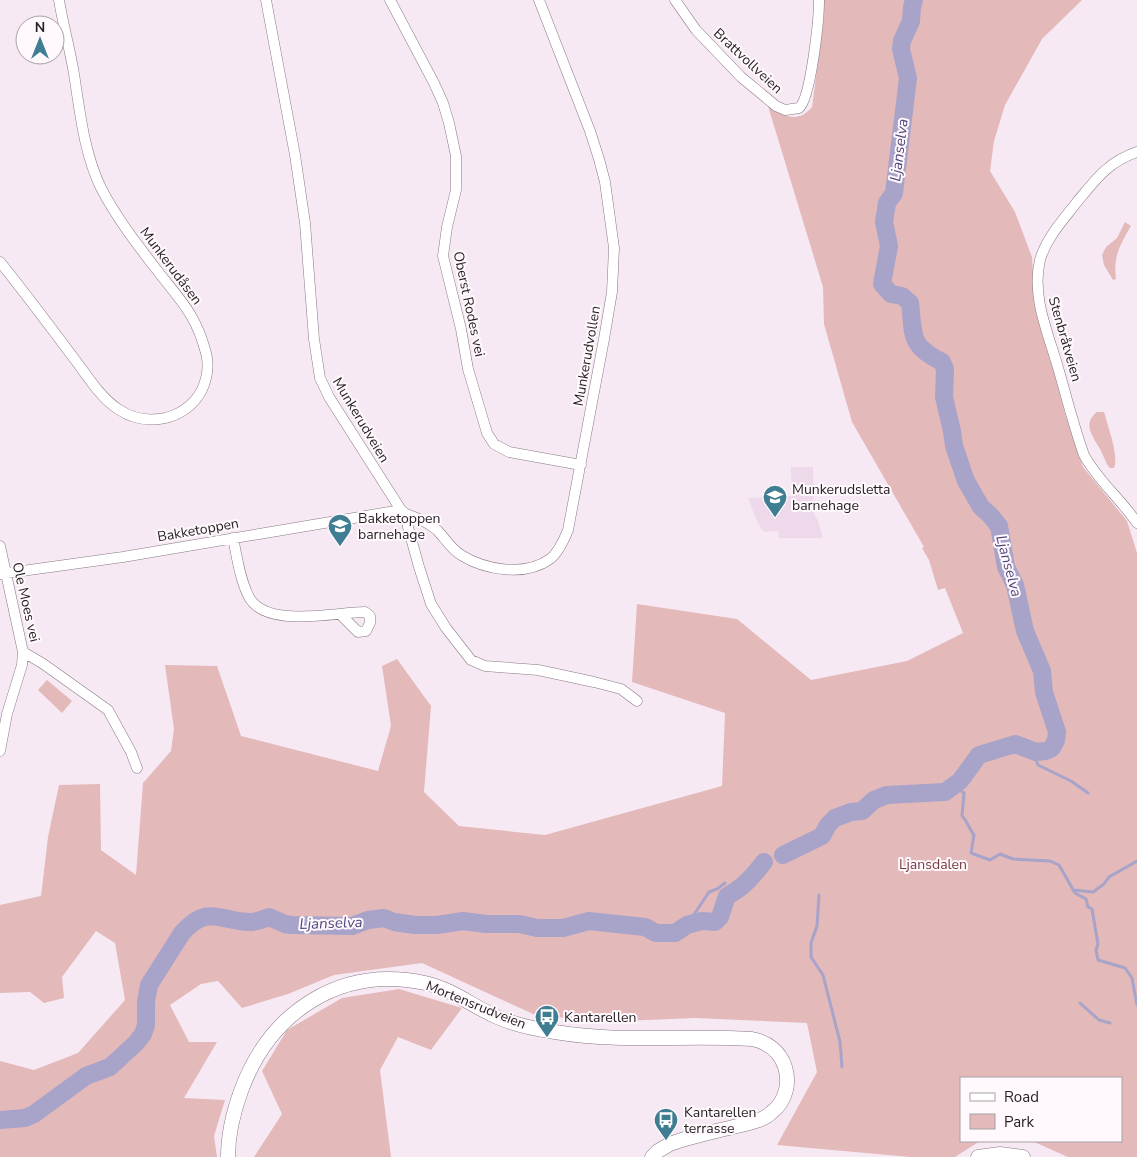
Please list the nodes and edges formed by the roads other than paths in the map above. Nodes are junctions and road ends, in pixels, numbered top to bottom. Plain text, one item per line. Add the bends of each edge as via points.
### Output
1 (59, 0) edge
2 (266, 0) edge
3 (390, 0) edge
4 (539, 0) edge
5 (675, 0) edge
6 (819, 2) edge
7 (1137, 152) edge
8 (0, 262) edge
9 (581, 465) junction
10 (403, 512) junction
11 (1137, 523) edge
12 (233, 538) junction
13 (0, 546) edge
14 (3, 574) edge
15 (340, 614) dead end
16 (23, 652) junction
17 (637, 701) dead end
18 (0, 751) edge
19 (137, 768) dead end
20 (228, 1157) edge
21 (652, 1157) edge
22 (978, 1157) edge
23 (1023, 1157) edge

1 - 8 street, Munkerudåsen via 91,162 114,210 196,321 208,366 200,394 181,413 155,420 146,420 117,409 92,383
2 - 10 street, Munkerudveien via 299,180 320,378
3 - 9 street, Oberst Rodes vei via 434,83 450,123 456,156 456,190 443,256 468,369 487,433 494,444 509,452
4 - 9 street, Munkerudvollen via 596,150 605,182 614,248 612,292
5 - 6 street, Brattvollveien via 696,30 741,77 776,106 789,110 799,108 806,99
7 - 11 street, Stenbråtveien via 1108,167 1059,225 1040,258 1038,286 1084,454 1096,474
9 - 10 street, Munkerudvollen via 565,538 551,559 535,567 501,569 462,556 436,530
10 - 12 street, Bakketoppen
10 - 17 street, Munkerudveien via 431,604 471,660 485,666 538,670 594,682 621,689
12 - 14 street, Bakketoppen
12 - 15 street via 246,588 258,609 292,616
13 - 14 street, Ole Moes vei
14 - 16 street, Ole Moes vei
16 - 18 street, Ole Moes vei
16 - 19 street via 108,710
20 - 21 street, Mortensrudveien via 231,1121 245,1080 275,1030 306,1004 332,991 385,979 438,987 513,1023 544,1030 604,1036 752,1039 777,1052 784,1064 787,1086 781,1103 772,1112 751,1122 676,1142 663,1147
22 - 23 street via 1000,1154

